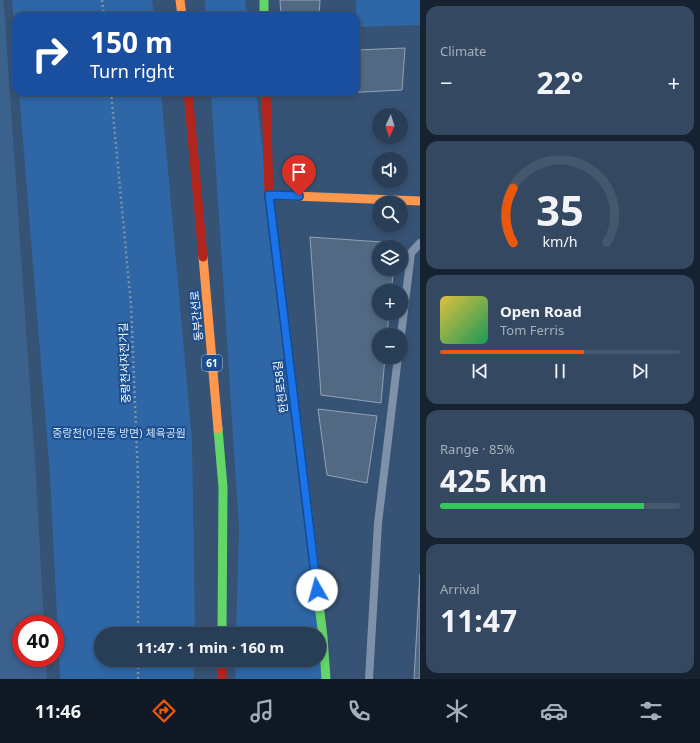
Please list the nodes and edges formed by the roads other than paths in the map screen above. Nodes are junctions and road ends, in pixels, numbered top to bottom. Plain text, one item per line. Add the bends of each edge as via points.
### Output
1 (180, 0) edge
2 (264, 0) edge
3 (182, 12) edge
4 (264, 12) edge
5 (188, 96) edge
6 (266, 96) edge
7 (269, 195) junction
8 (420, 200) edge
9 (420, 242) edge
10 (402, 328) edge
11 (397, 364) edge
12 (222, 627) edge
13 (222, 667) edge
14 (222, 679) edge
15 (326, 679) edge
16 (368, 679) edge

1 - 3 main road
2 - 4 main road
5 - 12 main road, 동부간선로 / 61 via 223,487
6 - 7 main road, 한천로58길
7 - 8 main road
7 - 15 main road, 한천로58길
9 - 10 lane via 410,253
11 - 16 lane via 378,523
13 - 14 main road

